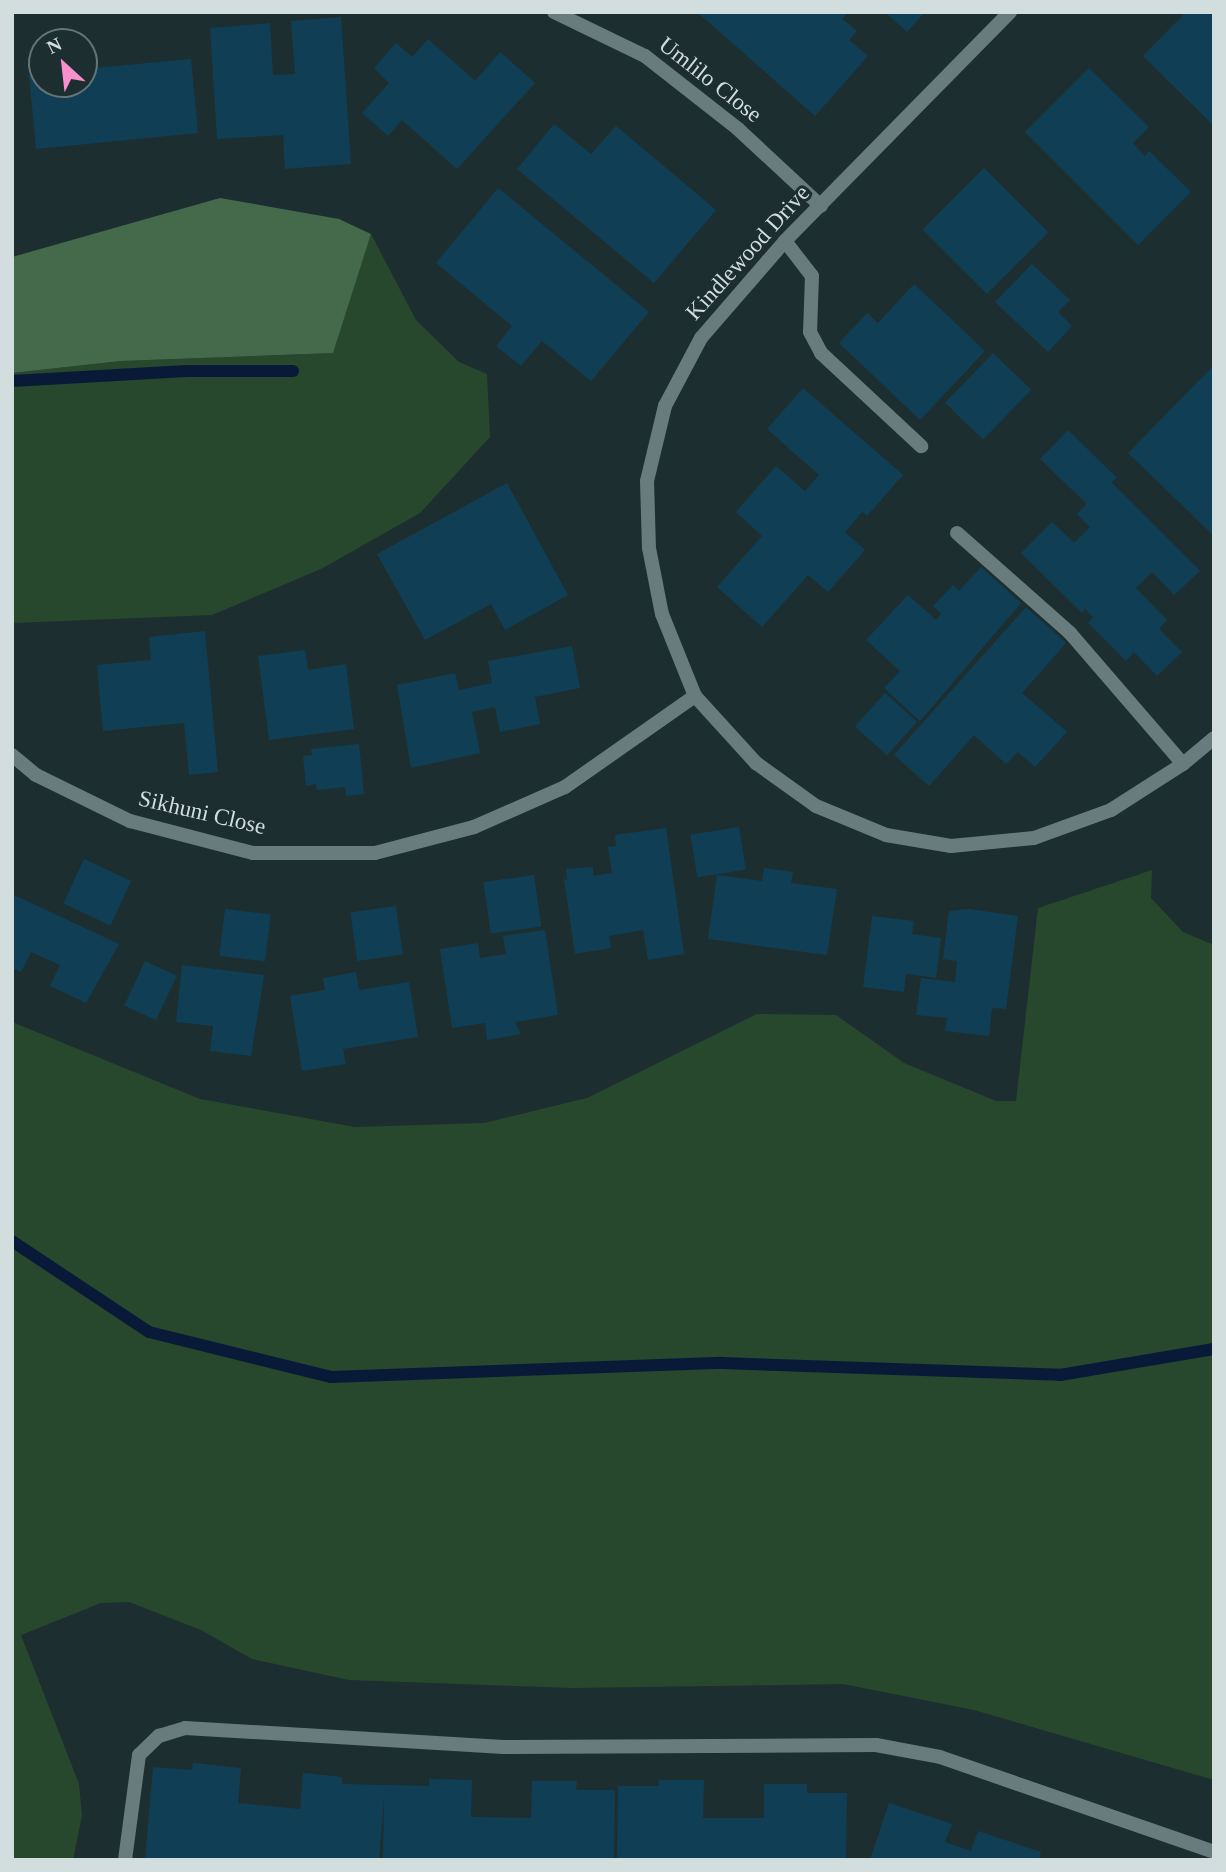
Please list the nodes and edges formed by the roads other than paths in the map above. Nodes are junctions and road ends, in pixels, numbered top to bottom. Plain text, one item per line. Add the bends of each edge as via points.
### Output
1 (554, 12) edge
2 (1010, 12) edge
3 (821, 206) junction
4 (785, 241) junction
5 (920, 446) dead end
6 (957, 533) dead end
7 (695, 696) junction
8 (1214, 738) edge
9 (12, 755) edge
10 (1183, 764) junction
11 (1214, 1852) edge
12 (125, 1860) edge

1 - 3 street, Umlilo Close via 645,56 738,129
2 - 3 street, Kindlewood Drive
3 - 4 street, Kindlewood Drive
4 - 5 street via 812,276 810,332 821,353
4 - 7 street, Kindlewood Drive via 701,338 665,406 647,481 649,548 662,614
6 - 10 street via 1079,643
7 - 9 street, Sikhuni Close via 565,788 474,827 375,853 253,853 130,821 36,775
7 - 10 street, Kindlewood Drive via 756,763 816,806 886,835 951,846 1034,838 1111,810
8 - 10 street, Kindlewood Drive
11 - 12 street via 940,1757 876,1745 503,1746 185,1728 159,1736 139,1755

